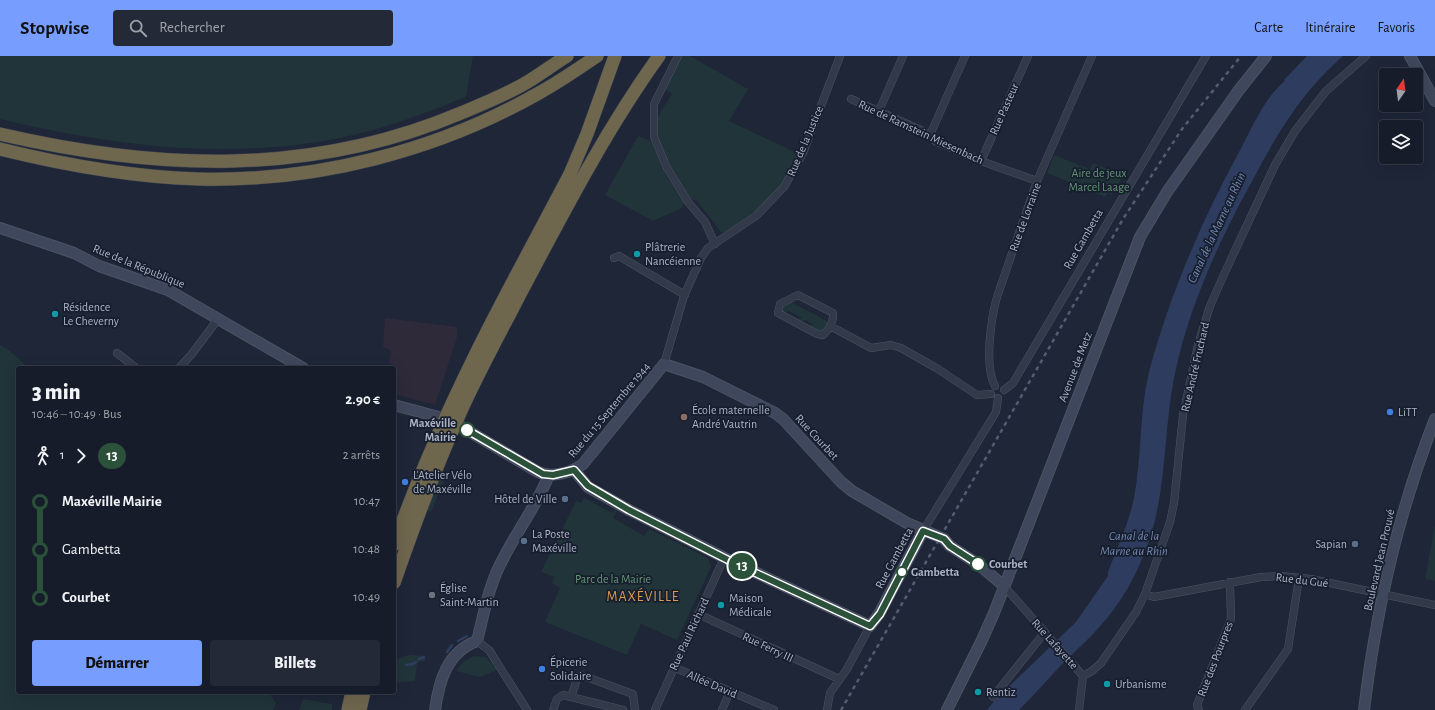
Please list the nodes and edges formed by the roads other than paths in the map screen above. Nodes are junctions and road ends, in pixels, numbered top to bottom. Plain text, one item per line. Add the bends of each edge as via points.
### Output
1 (567, 56) edge
2 (597, 56) edge
3 (615, 56) edge
4 (659, 56) edge
5 (678, 56) edge
6 (840, 56) edge
7 (903, 56) edge
8 (965, 56) edge
9 (1028, 56) edge
10 (1092, 56) edge
11 (1206, 56) edge
12 (1266, 56) edge
13 (1366, 56) edge
14 (1410, 56) edge
15 (851, 99) dead end
16 (1435, 101) edge
17 (879, 111) junction
18 (0, 134) edge
19 (930, 135) junction
20 (0, 149) edge
21 (981, 161) junction
22 (1037, 181) junction
23 (0, 228) edge
24 (715, 244) junction
25 (614, 258) dead end
26 (514, 294) junction
27 (685, 295) junction
28 (218, 319) junction
29 (830, 326) junction
30 (117, 353) dead end
31 (664, 364) junction
32 (133, 366) edge
33 (181, 366) edge
34 (300, 366) edge
35 (995, 386) junction
36 (1004, 390) junction
37 (994, 396) junction
38 (396, 406) edge
39 (1435, 419) edge
40 (574, 470) junction
41 (549, 475) junction
42 (923, 531) junction
43 (396, 539) edge
44 (724, 558) junction
45 (396, 577) edge
46 (1299, 578) junction
47 (1230, 582) junction
48 (1004, 586) junction
49 (1145, 594) junction
50 (1382, 594) junction
51 (1435, 605) edge
52 (698, 614) junction
53 (870, 626) junction
54 (1045, 632) junction
55 (477, 641) junction
56 (673, 667) junction
57 (1083, 676) junction
58 (839, 679) junction
59 (730, 692) junction
60 (352, 694) edge
61 (364, 694) edge
62 (571, 697) junction
63 (993, 697) dead end
64 (348, 710) edge
65 (360, 710) edge
66 (435, 710) edge
67 (527, 710) edge
68 (554, 710) edge
69 (623, 710) edge
70 (635, 710) edge
71 (655, 710) edge
72 (722, 710) edge
73 (774, 710) edge
74 (827, 710) edge
75 (947, 710) edge
76 (1079, 710) edge
77 (1199, 710) edge
78 (1245, 710) edge
79 (1364, 710) edge

1 - 18 highway via 514,88 436,123 382,141 293,158 216,163 138,159
2 - 20 highway via 560,81 482,122 425,144 361,162 274,176 199,179 152,176 67,163
3 - 26 highway via 587,134
4 - 26 highway via 615,122
5 - 24 street via 654,104 654,137 666,168 688,202 705,222
6 - 24 street, Rue de la Justice via 803,153 780,193 756,216
7 - 17 street
8 - 19 street
9 - 21 street, Rue Pasteur
10 - 22 street, Rue de Lorraine
11 - 36 street, Rue Gambetta via 1013,384
12 - 48 street, Avenue de Metz via 1154,210 1140,237
13 - 49 street, Rue André Fruchard via 1326,91 1295,130 1275,165 1217,290 1198,345 1187,394 1170,522
14 - 16 street
15 - 17 street, Rue de Ramstein Miesenbach
17 - 19 street, Rue de Ramstein Miesenbach
19 - 21 street, Rue de Ramstein Miesenbach via 935,141
21 - 22 street, Rue de Ramstein Miesenbach
22 - 35 street, Rue de Lorraine via 994,308 990,369
23 - 28 street, Rue de la République via 74,253 93,263 168,290
24 - 27 street, Rue du 15 Septembre 1944 via 705,252
25 - 27 street via 619,256
26 - 43 highway, bridge via 463,377 420,472
26 - 45 highway, bridge via 448,439
27 - 31 street, Rue du 15 Septembre 1944
28 - 33 street
28 - 34 street, Rue de la République
29 - 29 street via 834,317 831,310 801,295 792,296 778,307 778,313 817,334 823,334
29 - 37 street via 871,348 891,345 901,348 974,393 980,396
30 - 32 street
31 - 40 street, Rue du 15 Septembre 1944 via 585,462
31 - 42 street, Rue Courbet via 708,379 775,413 852,491
35 - 36 street via 1000,386
35 - 37 street via 992,388
36 - 37 street via 1003,396
37 - 42 street, Rue Gambetta via 996,412
38 - 41 street via 450,420 537,471
39 - 50 street, Boulevard Jean Prouvé via 1400,520
40 - 41 street, Rue du 15 Septembre 1944
40 - 44 street via 588,486 629,510
41 - 55 street via 494,577
42 - 48 street, Rue Courbet via 944,539
42 - 53 street, Rue Gambetta via 880,614
44 - 52 street, Rue Paul Richard
44 - 53 street
46 - 47 street, Rue du Gué via 1261,577
46 - 50 street, Rue du Gué
46 - 78 street via 1288,649
47 - 49 street, Rue du Gué via 1154,598
47 - 77 street, Rue des Pourpres via 1231,619 1197,705
48 - 54 street, Rue Lafayette
48 - 75 street, Avenue de Metz via 982,640
49 - 57 street, Rue André Fruchard via 1136,612 1101,663
50 - 51 street, Rue du Gué
50 - 79 street, Boulevard Jean Prouvé
52 - 56 street, Rue Paul Richard
52 - 58 street, Rue Ferry III
53 - 58 street, Rue Gambetta
54 - 57 street, Rue Lafayette
54 - 63 street
55 - 66 street via 465,647 447,666
55 - 67 street via 489,650
56 - 59 street, Allée David
56 - 71 street, Rue Paul Richard
57 - 76 street, Rue Lafayette
58 - 74 street, Rue Gambetta via 830,693
59 - 72 street
59 - 73 street, Allée David
60 - 64 highway
61 - 65 highway
62 - 68 street via 560,696 555,701
62 - 69 street
62 - 70 street via 578,676 581,675 633,694

